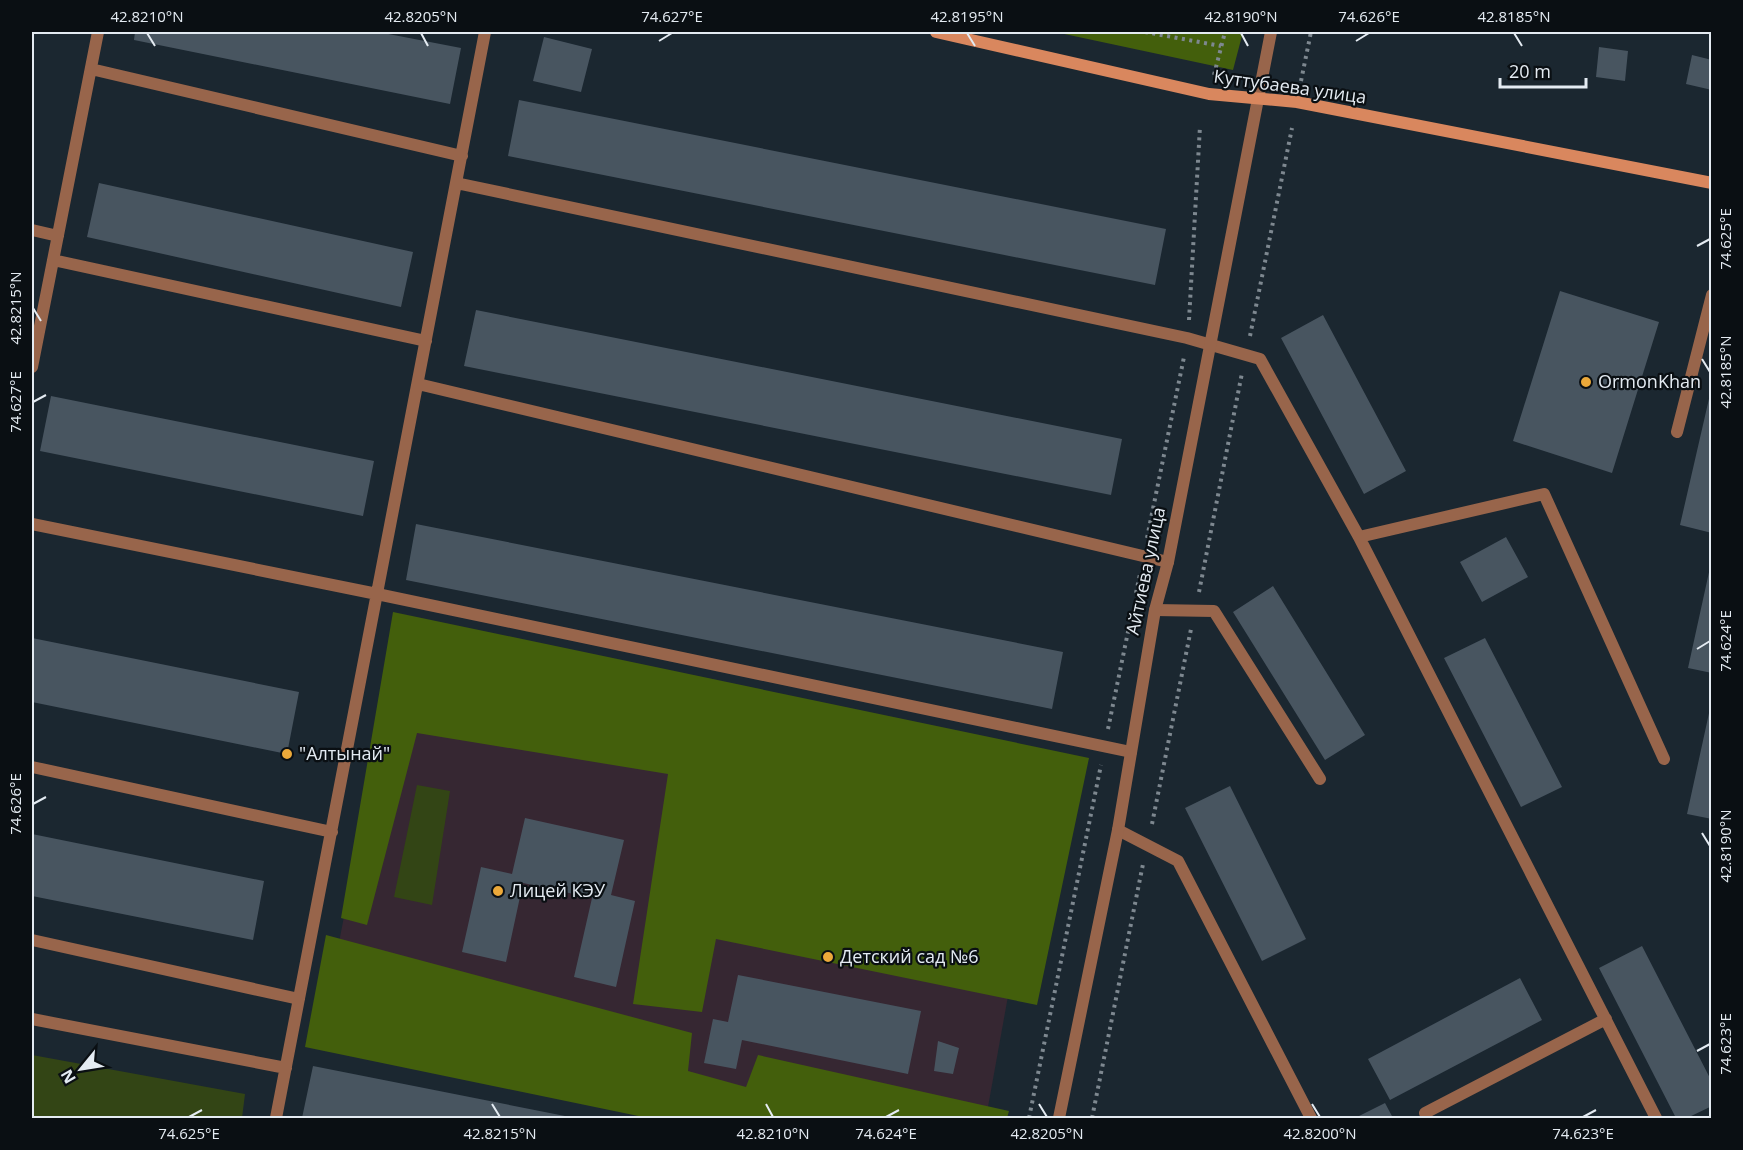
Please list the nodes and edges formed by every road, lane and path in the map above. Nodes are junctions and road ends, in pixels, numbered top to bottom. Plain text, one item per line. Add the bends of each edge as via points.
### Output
1 (98, 32) edge
2 (486, 32) edge
3 (936, 32) edge
4 (1145, 32) edge
5 (1225, 32) edge
6 (1271, 32) edge
7 (1311, 32) edge
8 (1221, 46) junction
9 (91, 69) junction
10 (1214, 75) dead end
11 (1301, 81) dead end
12 (1257, 100) junction
13 (1200, 126) dead end
14 (462, 156) junction
15 (456, 183) junction
16 (1712, 183) edge
17 (32, 230) edge
18 (58, 236) junction
19 (53, 260) junction
20 (1712, 295) edge
21 (1188, 338) junction
22 (426, 340) junction
23 (1209, 344) junction
24 (32, 368) edge
25 (418, 384) junction
26 (1677, 432) dead end
27 (32, 524) edge
28 (1359, 537) junction
29 (1143, 556) junction
30 (1168, 561) junction
31 (377, 594) junction
32 (1134, 600) dead end
33 (1155, 610) junction
34 (1130, 622) dead end
35 (1105, 745) junction
36 (1131, 752) junction
37 (1664, 759) dead end
38 (32, 766) edge
39 (1320, 779) dead end
40 (1118, 830) junction
41 (332, 832) junction
42 (32, 940) edge
43 (299, 999) junction
44 (32, 1019) edge
45 (1606, 1019) junction
46 (286, 1068) junction
47 (1425, 1113) dead end
48 (276, 1119) edge
49 (1029, 1119) edge
50 (1059, 1119) edge
51 (1311, 1119) edge
52 (1656, 1119) edge

1 - 9 street
2 - 14 street
3 - 12 main road, Куттубаева улица via 1209,94
4 - 8 path
5 - 8 path
6 - 12 street, Айтиева улица
7 - 11 path
8 - 10 path
9 - 14 street
9 - 18 street
12 - 16 main road, Куттубаева улица via 1297,102
12 - 23 street, Айтиева улица
13 - 21 path
14 - 15 street
15 - 21 street
15 - 22 street
17 - 18 street
18 - 19 street
19 - 22 street
19 - 24 street
20 - 26 street
21 - 23 street
21 - 29 path
22 - 25 street
23 - 28 street via 1260,359
23 - 30 street, Айтиева улица
25 - 29 street
25 - 31 street
27 - 31 street
28 - 37 street via 1544,494
28 - 45 street
29 - 30 street
29 - 32 path
30 - 33 street, Айтиева улица
31 - 35 street
31 - 41 street
33 - 36 street, Айтиева улица
33 - 39 street via 1214,611
34 - 35 path
35 - 36 street
35 - 49 path
36 - 40 street, Айтиева улица
38 - 41 street
40 - 50 street, Айтиева улица
40 - 51 street via 1178,861
41 - 43 street
42 - 43 street
43 - 46 street
44 - 46 street
45 - 47 street
45 - 52 street
46 - 48 street

